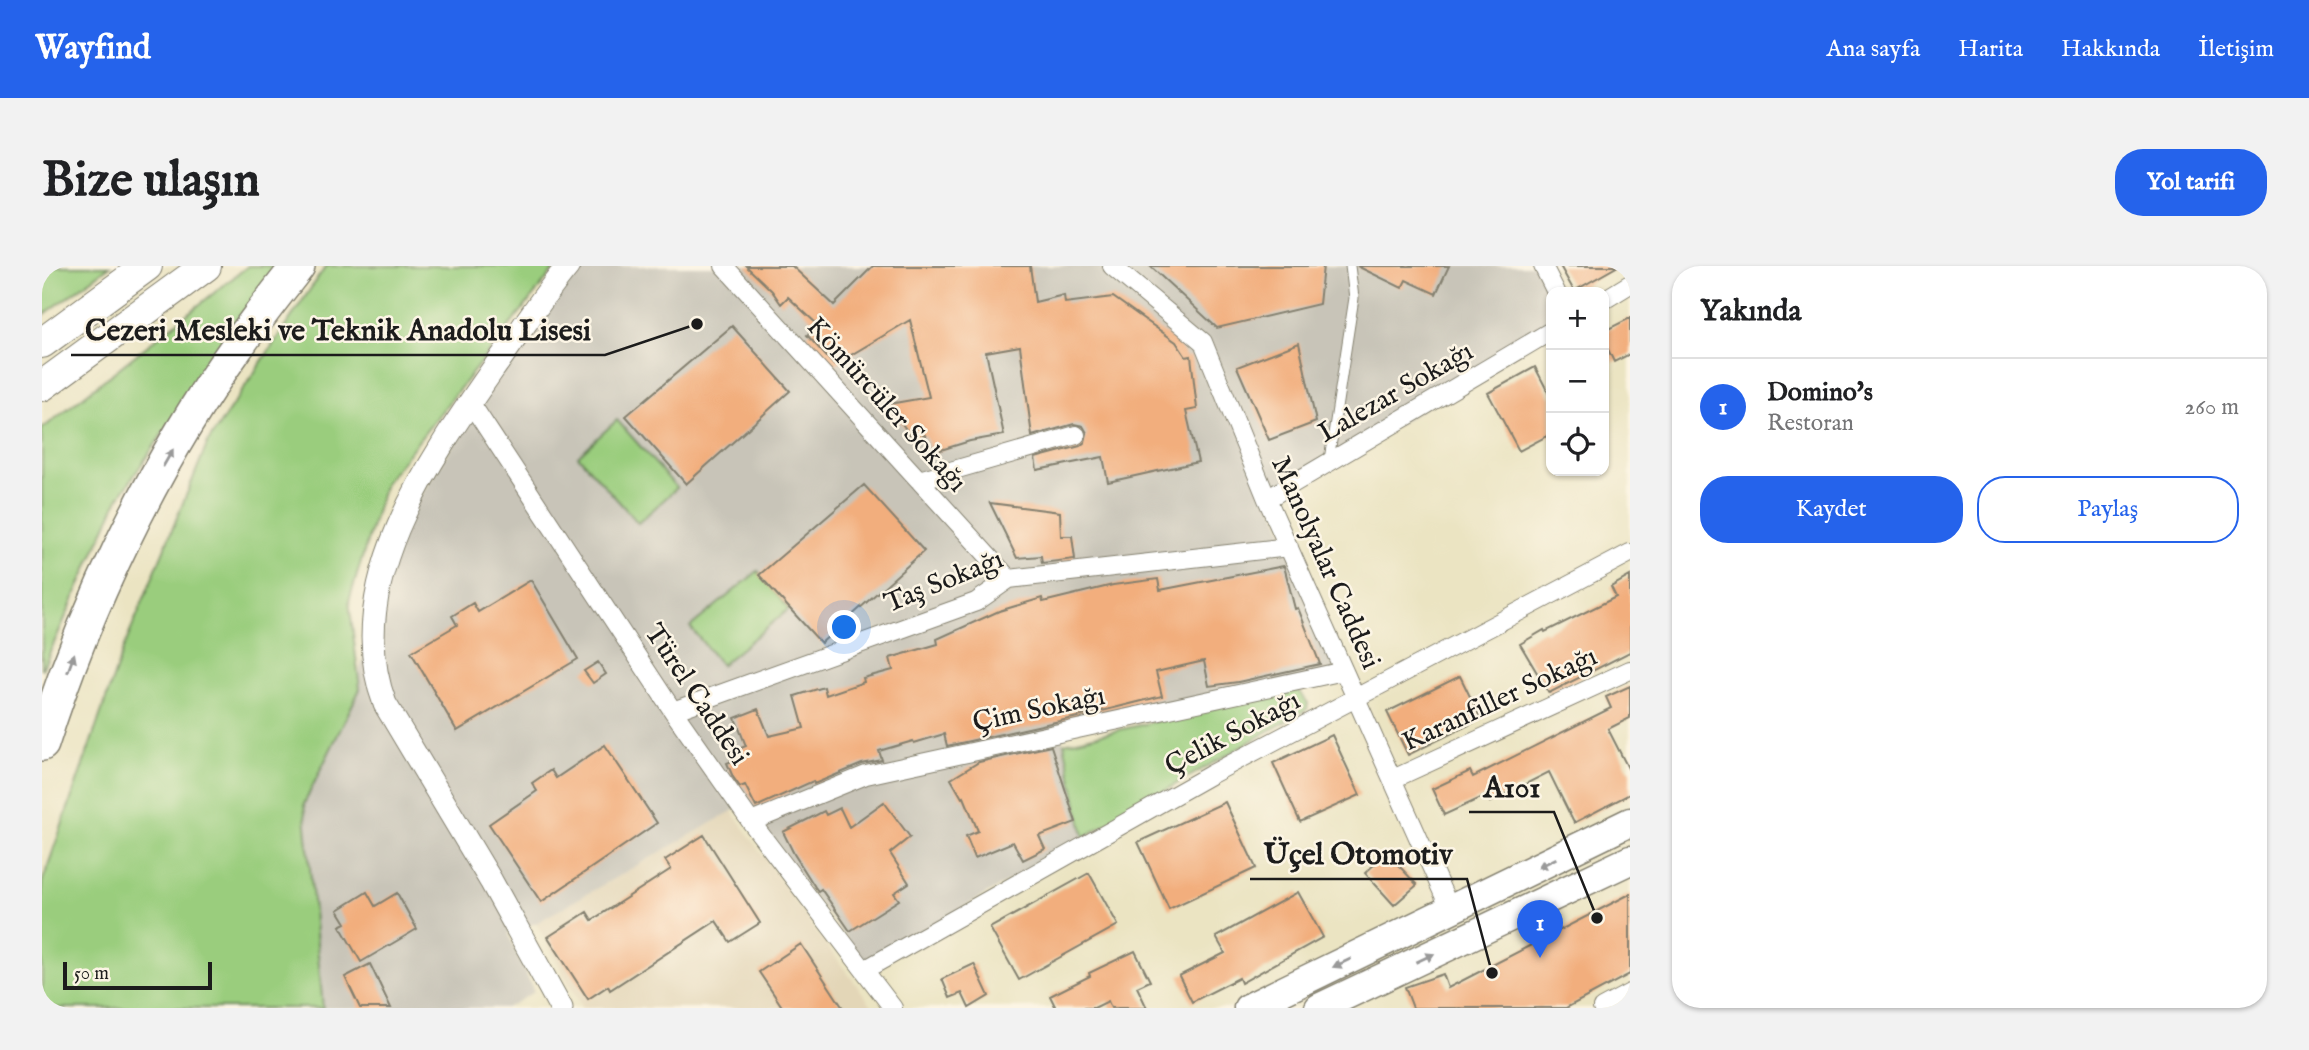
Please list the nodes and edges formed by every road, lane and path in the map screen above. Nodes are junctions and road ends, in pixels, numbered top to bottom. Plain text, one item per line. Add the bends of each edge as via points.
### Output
1 (146, 266) edge
2 (206, 266) edge
3 (298, 266) edge
4 (568, 266) edge
5 (724, 266) edge
6 (1112, 266) edge
7 (1350, 266) edge
8 (1543, 266) edge
9 (1630, 284) edge
10 (1554, 287) edge
11 (1609, 297) edge
12 (1546, 334) edge
13 (42, 343) edge
14 (42, 386) edge
15 (470, 402) junction
16 (1076, 435) dead end
17 (1329, 462) junction
18 (919, 480) junction
19 (1266, 499) junction
20 (1289, 547) junction
21 (1630, 553) edge
22 (1009, 579) junction
23 (1630, 670) edge
24 (1344, 671) junction
25 (1356, 698) junction
26 (673, 711) junction
27 (42, 744) edge
28 (1393, 779) junction
29 (751, 822) junction
30 (1630, 822) edge
31 (1630, 860) edge
32 (1451, 911) junction
33 (866, 969) junction
34 (1630, 993) edge
35 (561, 1008) edge
36 (893, 1008) edge
37 (1248, 1008) edge
38 (1320, 1008) edge
39 (1602, 1008) edge

1 - 13 highway
2 - 14 highway
27 -> 3 highway via 80,638 143,501 235,349
4 - 15 street
5 - 18 street, Kömürcüler Sokağı
6 - 19 street, Manolyalar Caddesi via 1203,342
7 - 17 lane via 1354,298
8 - 10 street
9 - 11 street
12 - 17 street, Lalezar Sokağı
15 - 26 street, Türel Caddesi
15 - 35 street via 431,460 385,566 375,599 378,685 385,705
16 - 18 street
17 - 19 street, Lalezar Sokağı
18 - 22 street, Kömürcüler Sokağı
19 - 20 street, Manolyalar Caddesi
20 - 22 street, Taş Sokağı
20 - 24 street, Manolyalar Caddesi
21 - 25 street, Çelik Sokağı
22 - 26 street, Taş Sokağı via 976,602
23 - 28 street, Karanfiller Sokağı
24 - 25 street, Manolyalar Caddesi
24 - 29 street, Çim Sokağı via 866,775
25 - 28 street, Manolyalar Caddesi
25 - 33 street, Çelik Sokağı
26 - 29 street, Türel Caddesi
28 - 32 street, Manolyalar Caddesi
29 - 33 street, Türel Caddesi
30 -> 32 main road
38 -> 31 main road
32 -> 37 main road
33 - 36 street, Türel Caddesi
34 - 39 street

